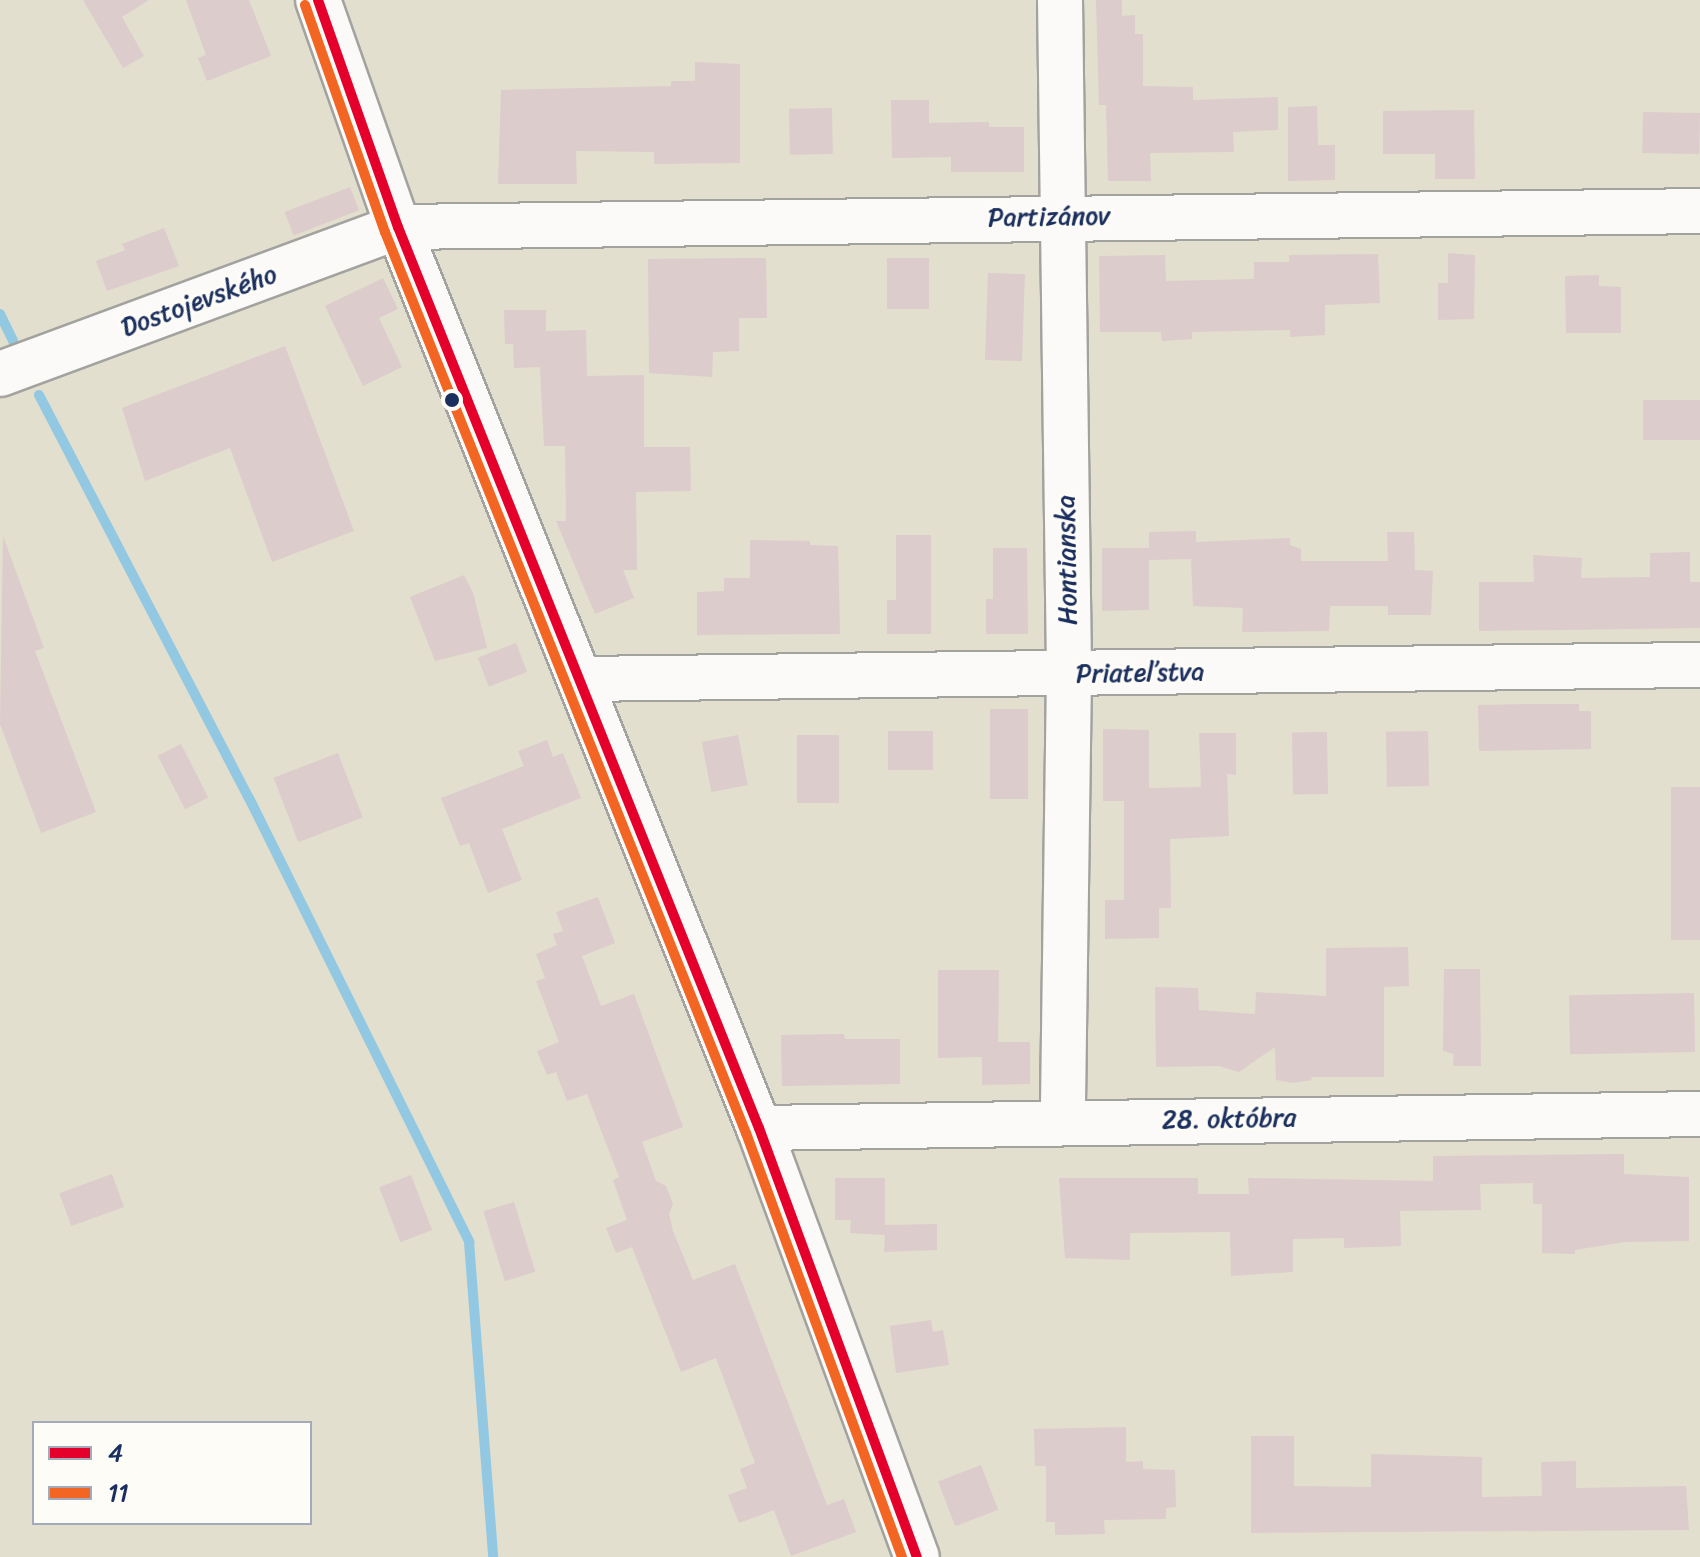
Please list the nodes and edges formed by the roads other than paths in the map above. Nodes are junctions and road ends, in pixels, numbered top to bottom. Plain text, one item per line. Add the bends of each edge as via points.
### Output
1 (318, 0) edge
2 (1060, 0) edge
3 (1700, 211) edge
4 (1061, 217) junction
5 (398, 227) junction
6 (0, 374) edge
7 (1700, 665) edge
8 (1069, 674) junction
9 (580, 679) junction
10 (1700, 1114) edge
11 (1063, 1121) junction
12 (759, 1128) junction
13 (917, 1557) edge

1 - 5 street
2 - 4 street, Hontianska
3 - 4 street, Partizánov
4 - 5 street, Partizánov
4 - 8 street, Hontianska
5 - 6 street, Dostojevského
5 - 9 street
7 - 8 street, Priateľstva
8 - 9 street, Priateľstva
8 - 11 street, Hontianska
9 - 12 street
10 - 11 street, 28. októbra
11 - 12 street, 28. októbra
12 - 13 street

